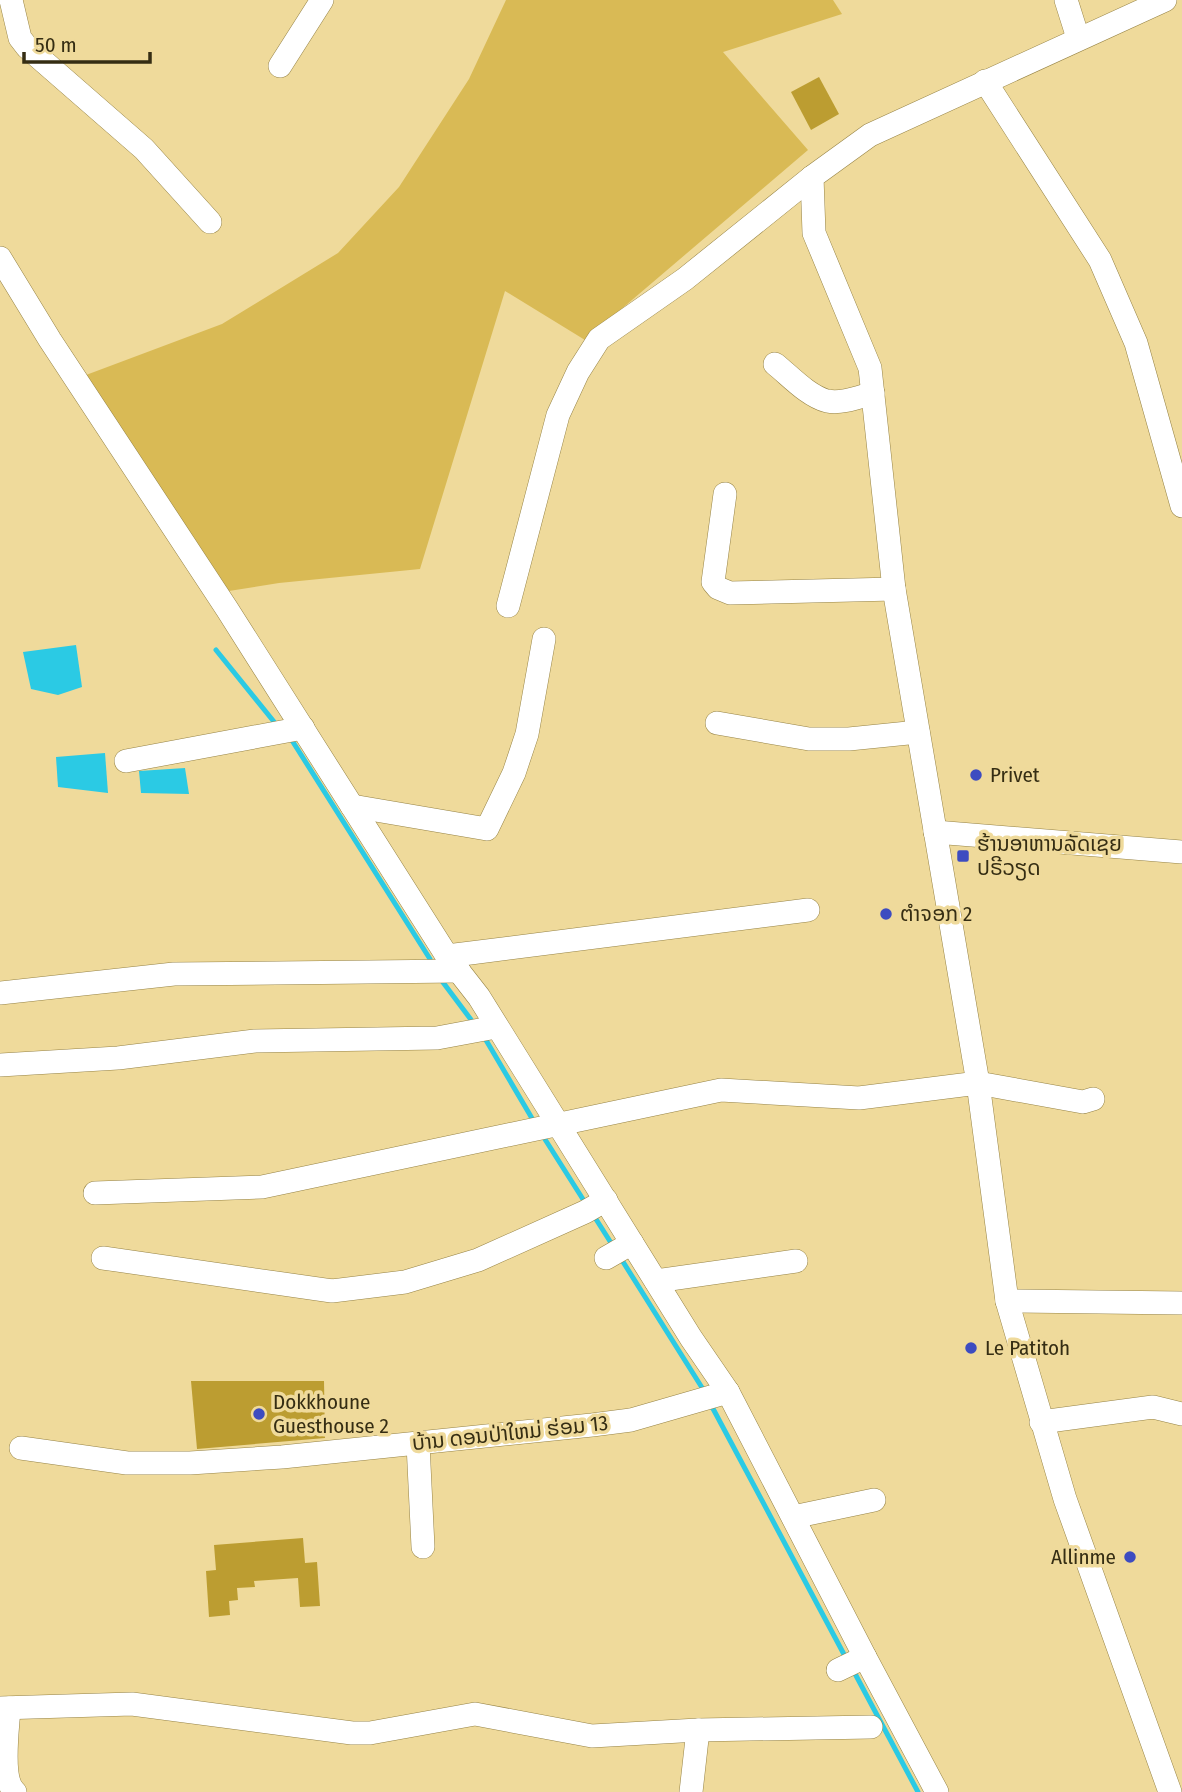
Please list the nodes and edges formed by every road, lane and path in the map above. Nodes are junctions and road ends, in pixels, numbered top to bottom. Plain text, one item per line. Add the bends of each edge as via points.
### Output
1 (11, 0) edge
2 (322, 0) edge
3 (1066, 0) edge
4 (1165, 0) edge
5 (1077, 38) junction
6 (280, 66) dead end
7 (985, 81) junction
8 (812, 177) junction
9 (210, 222) dead end
10 (0, 258) edge
11 (775, 364) dead end
12 (873, 393) junction
13 (726, 494) dead end
14 (1182, 506) edge
15 (894, 589) junction
16 (508, 606) dead end
17 (544, 639) dead end
18 (717, 723) dead end
19 (303, 728) junction
20 (918, 732) junction
21 (126, 761) dead end
22 (352, 806) junction
23 (935, 832) junction
24 (1182, 852) edge
25 (808, 910) dead end
26 (453, 964) junction
27 (0, 993) edge
28 (482, 1030) junction
29 (0, 1065) edge
30 (978, 1083) junction
31 (1093, 1099) dead end
32 (559, 1124) junction
33 (95, 1193) dead end
34 (597, 1205) junction
35 (103, 1258) dead end
36 (796, 1261) dead end
37 (656, 1281) junction
38 (1007, 1301) junction
39 (1182, 1303) edge
40 (716, 1396) junction
41 (1182, 1414) edge
42 (1041, 1422) junction
43 (418, 1444) junction
44 (21, 1448) dead end
45 (874, 1500) dead end
46 (793, 1517) junction
47 (423, 1547) dead end
48 (5, 1708) edge
49 (875, 1711) junction
50 (698, 1730) junction
51 (15, 1792) edge
52 (691, 1792) edge
53 (937, 1792) edge
54 (1170, 1792) edge

1 - 9 street via 20,38 27,47 144,149
2 - 6 street
3 - 5 street
4 - 5 street
5 - 7 street
7 - 8 street via 870,135
7 - 14 street via 1100,260 1136,343
8 - 12 street via 814,233 870,368
8 - 16 street via 685,279 599,338 558,415
10 - 19 street
11 - 12 street via 828,401
12 - 15 street
13 - 15 street via 713,582 718,588 730,593
15 - 20 street
17 - 22 street via 527,734 487,829
18 - 20 street via 809,739
19 - 21 street
19 - 22 street
20 - 23 street
22 - 26 street
23 - 24 street
23 - 30 street
25 - 26 street
26 - 27 street via 174,974
26 - 28 street via 479,998
28 - 29 street via 437,1038 255,1041 118,1058
28 - 32 street
30 - 31 street via 1083,1102
30 - 32 street via 859,1098 720,1090
30 - 38 street
32 - 33 street via 262,1187
32 - 34 street
34 - 35 street via 478,1260 405,1282 332,1291
34 - 37 street via 618,1251
36 - 37 street
37 - 40 street via 698,1349
38 - 39 street
38 - 42 street
40 - 43 street, ບ້ານ ດອນປ່າໃຫມ່ ຮ່ອມ 13 via 631,1419
40 - 46 street
41 - 42 street via 1153,1407
42 - 54 street
43 - 44 street, ບ້ານ ດອນປ່າໃຫມ່ ຮ່ອມ 13 via 190,1463 127,1462
43 - 47 street
45 - 46 street
46 - 49 street via 850,1664
48 - 50 street via 132,1704 352,1733 475,1714 592,1736
48 - 51 street via 6,1771
49 - 50 street
49 - 53 street
50 - 52 street

